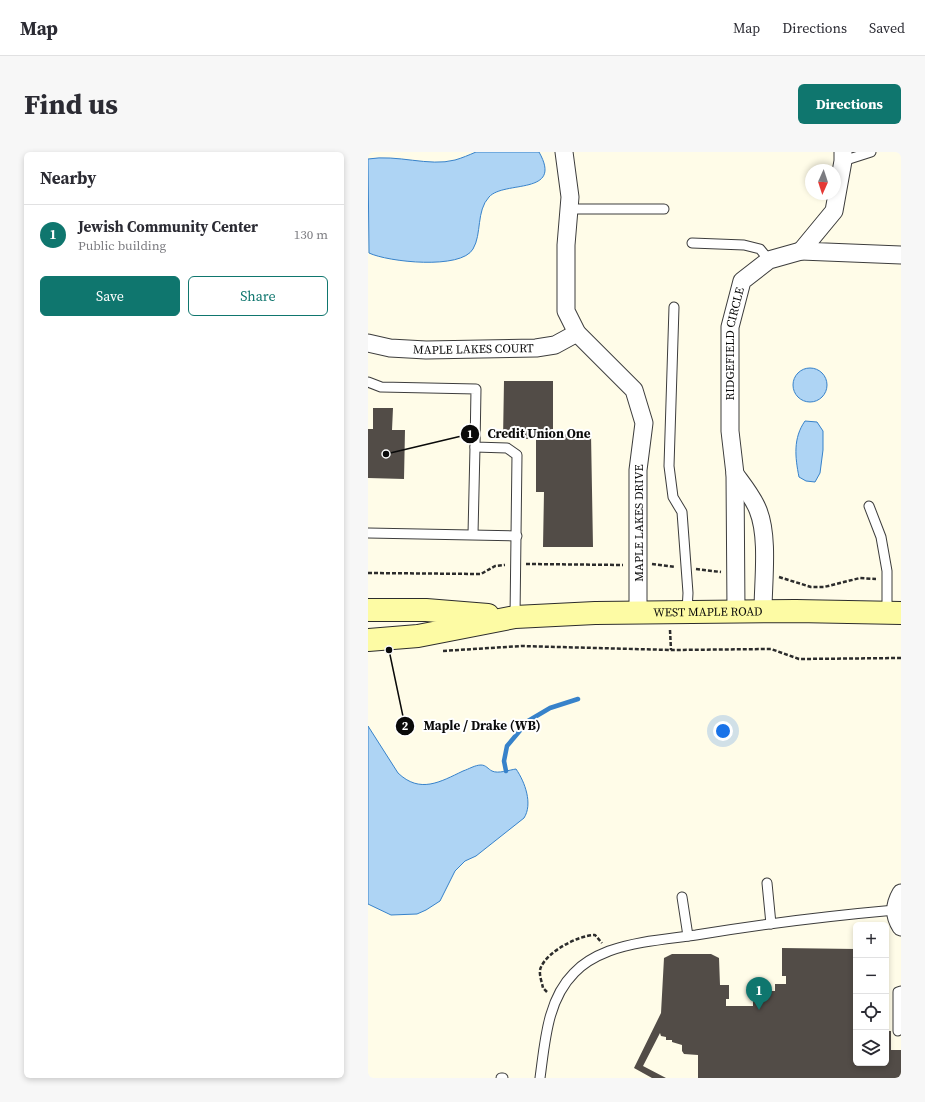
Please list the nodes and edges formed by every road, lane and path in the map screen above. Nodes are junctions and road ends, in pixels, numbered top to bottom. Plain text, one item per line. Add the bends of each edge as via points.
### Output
1 (564, 152) edge
2 (870, 152) edge
3 (843, 156) edge
4 (569, 209) junction
5 (664, 209) dead end
6 (692, 243) dead end
7 (801, 251) junction
8 (901, 255) edge
9 (770, 260) junction
10 (674, 307) dead end
11 (577, 333) junction
12 (368, 343) edge
13 (368, 382) edge
14 (475, 447) junction
15 (735, 474) junction
16 (869, 506) dead end
17 (368, 533) edge
18 (473, 534) junction
19 (517, 536) junction
20 (368, 610) edge
21 (638, 611) junction
22 (687, 611) junction
23 (736, 611) junction
24 (763, 611) junction
25 (894, 612) edge
26 (515, 617) junction
27 (670, 630) dead end
28 (368, 640) edge
29 (671, 650) junction
30 (436, 651) dead end
31 (901, 658) edge
32 (767, 883) dead end
33 (901, 893) edge
34 (682, 897) dead end
35 (895, 910) junction
36 (772, 924) junction
37 (901, 927) edge
38 (688, 936) junction
39 (605, 953) junction
40 (901, 992) edge
41 (558, 997) junction
42 (898, 1031) dead end
43 (540, 1078) edge

1 - 4 street, MAPLE LAKES DRIVE via 570,196
2 - 3 lane
3 - 7 street via 834,211
4 - 5 lane
4 - 11 street, MAPLE LAKES DRIVE via 566,311
6 - 9 lane via 744,245 760,249
7 - 8 street, RIDGEFIELD CIRCLE
7 - 9 street, RIDGEFIELD CIRCLE
9 - 15 street, RIDGEFIELD CIRCLE via 742,281 730,327 730,431
10 - 22 lane via 669,466 673,497 682,512
11 - 12 street, MAPLE LAKES COURT via 555,345 536,348 426,350 390,348
11 - 21 street, MAPLE LAKES DRIVE via 634,390 644,423 638,470
13 - 14 lane via 381,387 476,389
14 - 18 lane
14 - 19 lane via 507,448 517,456
15 - 23 street, RIDGEFIELD CIRCLE
15 - 24 street, RIDGEFIELD CIRCLE via 761,518 764,542
16 - 25 lane via 881,537
17 - 18 lane
18 - 19 lane
19 - 26 lane
20 - 26 main road, WEST MAPLE ROAD via 426,610
21 - 22 main road, WEST MAPLE ROAD
21 - 26 main road, WEST MAPLE ROAD
22 - 23 main road, WEST MAPLE ROAD
23 - 24 main road, WEST MAPLE ROAD
24 - 25 main road, WEST MAPLE ROAD
26 - 28 main road, WEST MAPLE ROAD via 418,636
27 - 29 path
29 - 30 path via 521,646
29 - 31 path via 771,649 799,659
32 - 36 lane
33 - 35 street via 896,901
34 - 38 lane
35 - 36 lane
35 - 37 street
36 - 38 lane
38 - 39 lane via 635,944
39 - 41 lane via 590,959 573,973
39 - 41 path via 602,941 595,935 589,935 570,941 549,957 541,966 543,988
40 - 42 lane via 898,992
41 - 43 lane via 550,1018

